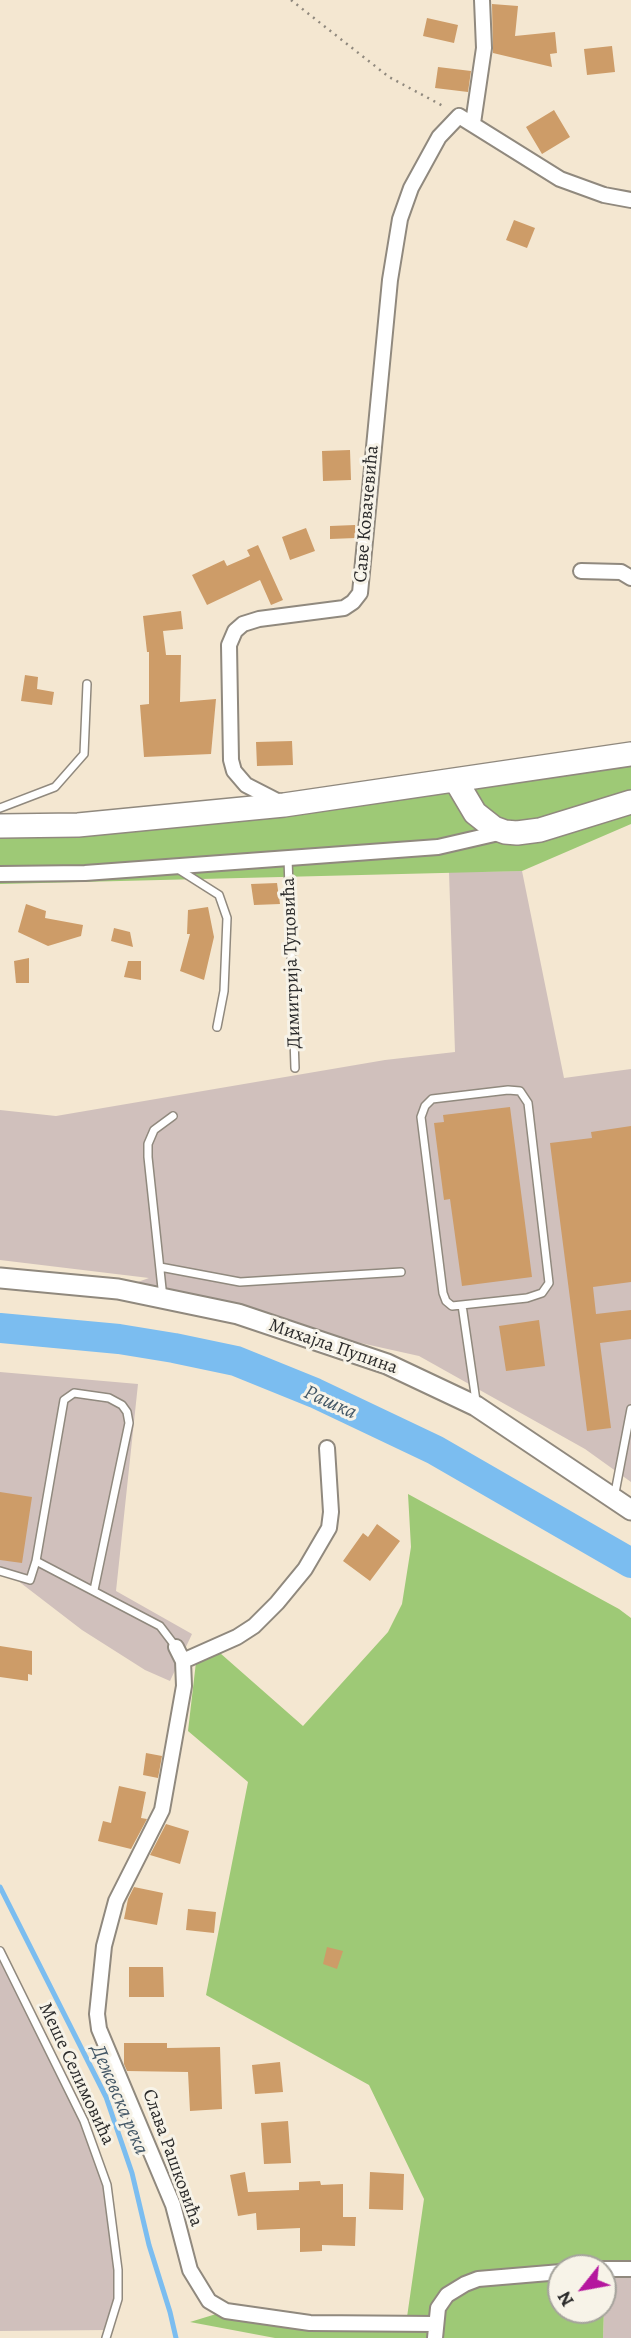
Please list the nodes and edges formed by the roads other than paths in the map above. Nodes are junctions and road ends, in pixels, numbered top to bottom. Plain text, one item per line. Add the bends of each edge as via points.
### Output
1 (482, 0) edge
2 (466, 120) junction
3 (631, 200) edge
4 (581, 571) dead end
5 (631, 578) edge
6 (87, 684) dead end
7 (631, 754) edge
8 (456, 781) junction
9 (631, 802) edge
10 (284, 805) junction
11 (0, 808) edge
12 (54, 825) junction
13 (0, 826) edge
14 (505, 832) junction
15 (0, 837) edge
16 (288, 858) junction
17 (174, 866) junction
18 (0, 874) edge
19 (217, 1027) dead end
20 (295, 1068) dead end
21 (173, 1116) dead end
22 (160, 1267) junction
23 (401, 1272) dead end
24 (0, 1278) edge
25 (163, 1298) junction
26 (461, 1305) junction
27 (476, 1406) junction
28 (631, 1409) edge
29 (327, 1448) dead end
30 (614, 1499) junction
31 (631, 1510) edge
32 (36, 1561) junction
33 (0, 1571) edge
34 (94, 1590) junction
35 (176, 1647) joint
36 (183, 1661) junction
37 (0, 1951) edge
38 (547, 2273) edge
39 (435, 2331) edge
40 (106, 2338) edge

1 - 2 street via 484,48
2 - 3 street via 560,179
2 - 10 street, Саве Ковачевића via 439,137 400,219 388,293 360,593 344,608 243,624 229,645 234,771 246,785
4 - 5 street via 621,572
6 - 11 lane via 84,754 55,786
7 - 8 main road
8 - 10 main road
8 - 14 main road via 475,813
9 - 14 main road, Димитрија Туцовића via 540,830
10 - 12 main road
12 - 13 main road
12 - 15 main road
14 - 16 street, Димитрија Туцовића via 438,847
16 - 17 street, Димитрија Туцовића
16 - 20 lane, Димитрија Туцовића
17 - 18 street, Димитрија Туцовића
17 - 19 lane via 219,895 227,918 224,991
21 - 22 lane via 154,1130 148,1144
22 - 23 lane via 240,1282
22 - 25 lane
24 - 25 street, Михајла Пупина
25 - 27 street, Михајла Пупина via 238,1314 339,1347
26 - 26 lane via 527,1298 542,1293 549,1283 528,1103 520,1091 432,1099 421,1117 443,1293 452,1306
26 - 27 lane
27 - 30 street, Михајла Пупина
28 - 30 lane
29 - 36 street via 331,1512 328,1528 305,1569 254,1626
30 - 31 street, Михајла Пупина
32 - 33 lane via 30,1580
32 - 34 lane
32 - 34 lane via 64,1400 74,1393 109,1398 122,1405 129,1423
34 - 35 lane via 160,1626
35 - 36 street, Слава Рашковића
36 - 39 street, Слава Рашковића via 184,1686 162,1810 116,1901 104,1946 99,2029 173,2204 190,2270 209,2301 226,2311 310,2323
37 - 40 lane, Меше Селимовића via 85,2120 107,2185 118,2299
38 - 39 street, Слава Рашковића via 465,2284 442,2301

